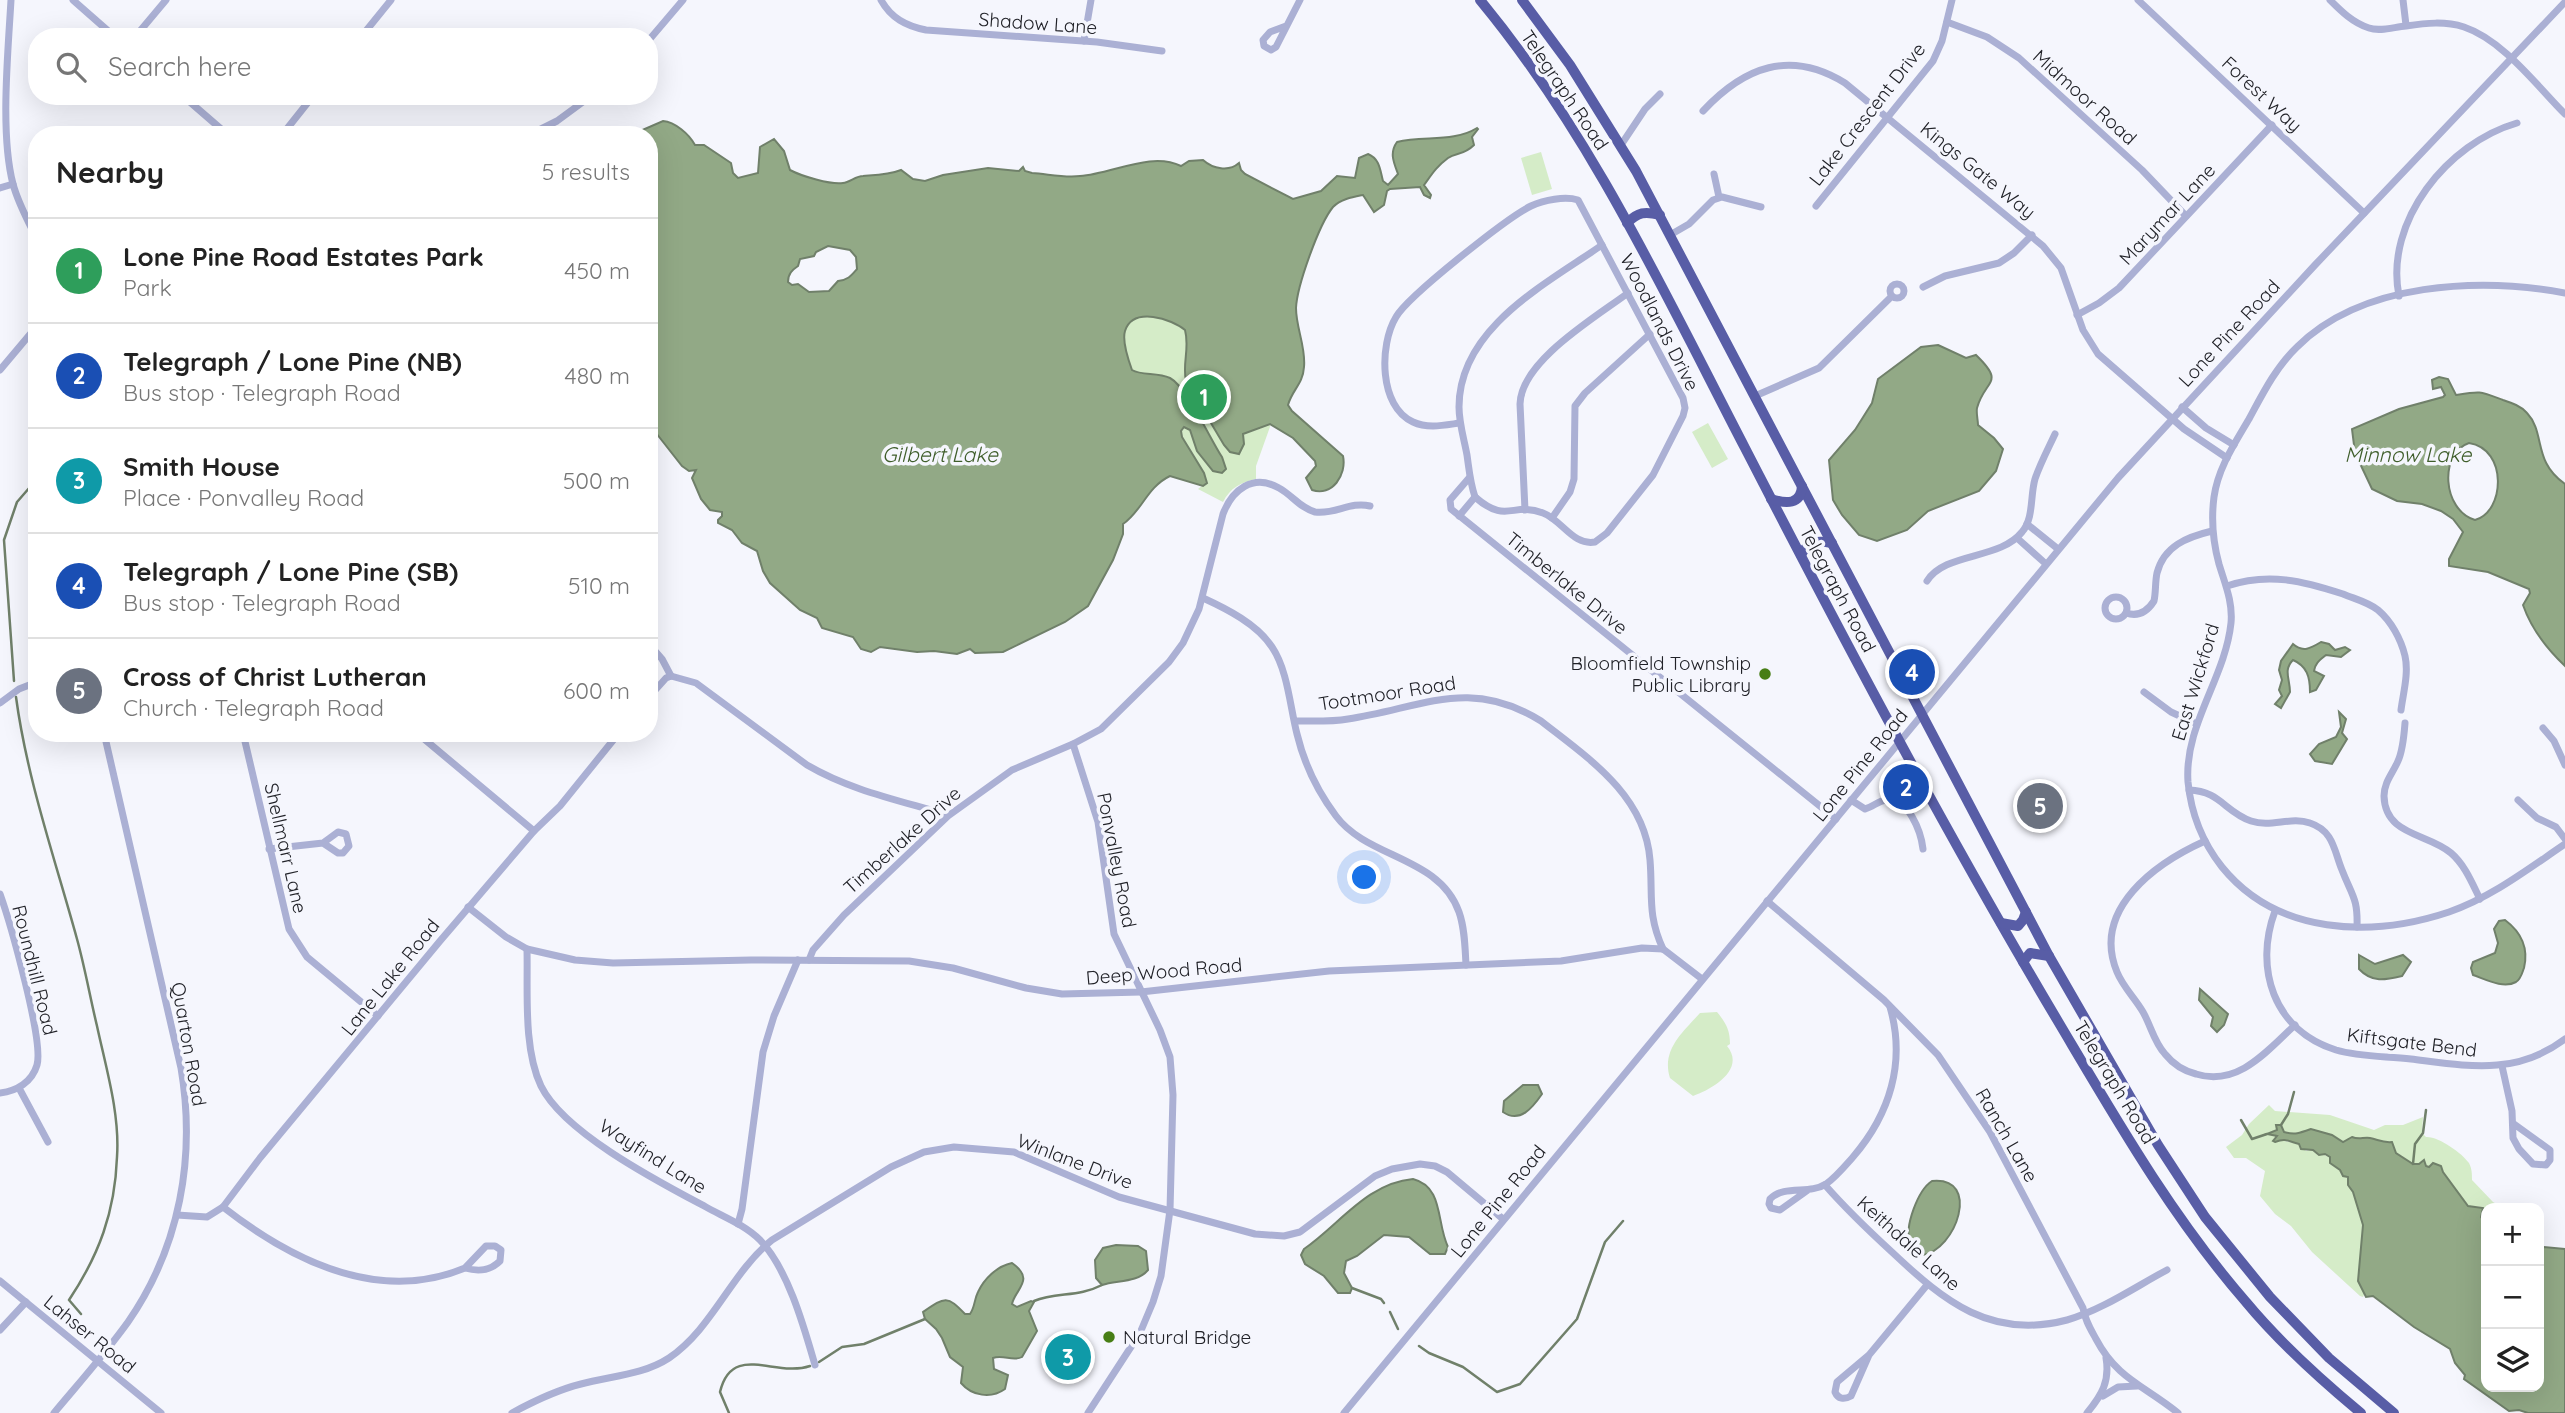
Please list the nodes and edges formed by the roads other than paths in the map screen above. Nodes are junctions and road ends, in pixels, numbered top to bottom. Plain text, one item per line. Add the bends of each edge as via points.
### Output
1 (11, 0) edge
2 (73, 0) edge
3 (166, 0) edge
4 (391, 0) edge
5 (683, 0) edge
6 (881, 0) edge
7 (1091, 0) edge
8 (1300, 0) edge
9 (1480, 0) edge
10 (1522, 0) edge
11 (1951, 0) edge
12 (2138, 0) edge
13 (2330, 0) edge
14 (2403, 0) edge
15 (2565, 2) edge
16 (1947, 22) junction
17 (1286, 26) dead end
18 (2406, 26) junction
19 (105, 28) edge
20 (143, 28) edge
21 (368, 28) edge
22 (658, 29) edge
23 (1084, 41) junction
24 (1162, 51) dead end
25 (2511, 59) junction
26 (1660, 94) dead end
27 (193, 105) edge
28 (306, 105) edge
29 (579, 105) edge
30 (1703, 111) dead end
31 (2565, 114) edge
32 (1888, 117) junction
33 (2517, 123) dead end
34 (2272, 125) junction
35 (218, 126) edge
36 (289, 126) edge
37 (547, 126) edge
38 (1621, 145) junction
39 (1714, 174) dead end
40 (13, 184) junction
41 (0, 188) edge
42 (1719, 197) junction
43 (1816, 206) dead end
44 (1761, 207) dead end
45 (2364, 213) junction
46 (1660, 215) junction
47 (2186, 216) junction
48 (28, 218) edge
49 (1627, 223) junction
50 (1670, 234) junction
51 (2032, 235) junction
52 (1602, 245) junction
53 (1923, 287) dead end
54 (1628, 293) junction
55 (2565, 293) edge
56 (1892, 296) dead end
57 (2399, 296) junction
58 (2077, 315) junction
59 (1650, 334) junction
60 (28, 337) edge
61 (0, 370) edge
62 (1755, 396) junction
63 (2182, 407) junction
64 (2171, 418) junction
65 (1460, 423) junction
66 (2055, 434) dead end
67 (2221, 437) junction
68 (2234, 445) junction
69 (2214, 450) junction
70 (2227, 458) junction
71 (1469, 478) junction
72 (1802, 485) junction
73 (1475, 497) junction
74 (1771, 499) junction
75 (1370, 506) dead end
76 (1525, 510) junction
77 (1459, 516) junction
78 (1552, 518) junction
79 (2027, 524) junction
80 (2212, 531) junction
81 (2017, 538) junction
82 (1832, 543) junction
83 (2058, 549) junction
84 (1801, 555) junction
85 (2046, 564) junction
86 (1927, 581) dead end
87 (2227, 586) junction
88 (1203, 598) junction
89 (2126, 612) dead end
90 (658, 654) edge
91 (671, 676) junction
92 (28, 686) edge
93 (658, 687) edge
94 (2144, 692) dead end
95 (0, 703) edge
96 (2401, 710) dead end
97 (1922, 715) junction
98 (1294, 721) junction
99 (2404, 723) dead end
100 (2197, 724) junction
101 (2543, 728) dead end
102 (106, 742) edge
103 (245, 742) edge
104 (428, 742) edge
105 (612, 742) edge
106 (1899, 742) junction
107 (1073, 744) junction
108 (2565, 765) edge
109 (2189, 790) junction
110 (1851, 800) junction
111 (2518, 800) dead end
112 (946, 817) junction
113 (1836, 819) junction
114 (534, 831) junction
115 (2205, 841) junction
116 (2565, 841) edge
117 (323, 843) dead end
118 (269, 849) junction
119 (1923, 849) dead end
120 (0, 894) edge
121 (2480, 899) junction
122 (1767, 901) junction
123 (468, 907) junction
124 (2275, 911) junction
125 (2026, 912) junction
126 (2001, 923) junction
127 (2357, 927) junction
128 (527, 949) junction
129 (1663, 949) junction
130 (2049, 956) junction
131 (798, 960) junction
132 (809, 960) junction
133 (2023, 962) junction
134 (1466, 965) junction
135 (1702, 979) junction
136 (1141, 992) junction
137 (1890, 1006) junction
138 (378, 1016) junction
139 (2295, 1025) junction
140 (2565, 1039) edge
141 (2501, 1066) junction
142 (19, 1088) junction
143 (0, 1093) edge
144 (2514, 1124) junction
145 (48, 1142) dead end
146 (1825, 1185) junction
147 (1808, 1190) junction
148 (223, 1207) junction
149 (1170, 1210) junction
150 (177, 1215) junction
151 (1503, 1219) junction
152 (738, 1224) junction
153 (765, 1246) junction
154 (465, 1268) junction
155 (2167, 1270) dead end
156 (0, 1281) edge
157 (1927, 1285) junction
158 (26, 1302) junction
159 (2084, 1314) junction
160 (0, 1330) edge
161 (1869, 1355) junction
162 (2106, 1358) junction
163 (97, 1360) junction
164 (816, 1366) dead end
165 (2138, 1386) junction
166 (2099, 1398) junction
167 (54, 1413) edge
168 (161, 1413) edge
169 (512, 1413) edge
170 (1088, 1413) edge
171 (1344, 1413) edge
172 (2087, 1413) edge
173 (2178, 1413) edge
174 (2361, 1413) edge
175 (2394, 1413) edge

1 - 40 street via 7,121
2 - 19 street
3 - 20 street
4 - 21 street
5 - 22 street
6 - 23 street, Shadow Lane via 901,22 926,30
7 - 23 street
8 - 17 street
9 - 49 highway, Telegraph Road via 1558,106
10 - 38 highway, Telegraph Road
11 - 16 street, Lake Crescent Drive
12 - 34 street, Forest Way
13 - 18 street via 2369,28
14 - 18 street
15 - 25 street, Lone Pine Road
16 - 32 street, Lake Crescent Drive via 1933,61
16 - 47 street, Midmoor Road via 1994,40 2019,58
18 - 25 street via 2436,23 2463,27 2484,36
23 - 24 street, Shadow Lane
25 - 31 street
25 - 45 street, Lone Pine Road
26 - 38 street
27 - 35 street
28 - 36 street
29 - 37 street
30 - 32 street, Kings Gate Way via 1743,76 1791,66 1832,76
32 - 43 street, Lake Crescent Drive
32 - 51 street, Kings Gate Way
33 - 57 street via 2468,147 2429,186 2403,239
34 - 45 street, Forest Way
34 - 47 street, Marymar Lane
38 - 46 highway, Telegraph Road
39 - 42 street
40 - 41 street
40 - 48 street
42 - 44 street
42 - 50 street
45 - 63 street, Lone Pine Road
46 - 49 highway via 1639,213
46 - 50 highway, Telegraph Road
47 - 58 street, Marymar Lane via 2119,288
49 - 74 highway, Telegraph Road
50 - 62 highway, Telegraph Road
51 - 53 street via 1998,263 1945,276
51 - 58 street, Kings Gate Way via 2057,261
52 - 54 street, Woodlands Drive
52 - 65 street via 1522,302 1488,334 1463,377
52 - 65 street, Woodlands Drive via 1578,200 1537,203 1415,294 1399,311 1384,350 1395,404 1420,425
54 - 59 street, Woodlands Drive
54 - 76 street via 1543,358 1523,387
55 - 57 street, East Wickford via 2474,285
56 - 62 street via 1819,368
57 - 68 street, East Wickford via 2349,311 2297,346 2272,378
58 - 64 street, Kings Gate Way via 2105,362
59 - 78 street via 1575,406 1574,479
59 - 78 street, Woodlands Drive via 1685,408 1663,458 1607,533 1595,542 1580,541
60 - 61 street
62 - 72 highway, Telegraph Road
63 - 64 street, Lone Pine Road
63 - 67 street
64 - 69 street
64 - 83 street, Lone Pine Road
65 - 71 street
66 - 79 street via 2034,483
67 - 68 street
67 - 69 street
68 - 70 street, East Wickford
69 - 70 street
70 - 80 street, East Wickford via 2215,493
71 - 73 street
71 - 77 street, Timberlake Drive via 1450,500 1451,509
72 - 74 highway via 1794,502
72 - 82 highway, Telegraph Road
73 - 76 street, Woodlands Drive via 1496,511
73 - 77 street
74 - 84 highway, Telegraph Road
75 - 88 street, Timberlake Drive via 1318,512 1303,507 1276,486 1256,482 1242,487 1223,514
76 - 78 street, Woodlands Drive
77 - 113 street, Timberlake Drive
79 - 81 street
79 - 83 street
80 - 87 street, East Wickford
80 - 89 street via 2174,546 2160,565 2151,607 2140,613
81 - 85 street
81 - 86 street via 1936,570
82 - 84 highway via 1811,542
82 - 97 highway, Telegraph Road
83 - 85 street, Lone Pine Road
84 - 106 highway, Telegraph Road
85 - 97 street, Lone Pine Road
87 - 96 street via 2261,578 2287,579 2375,608 2397,634 2404,653
87 - 100 street, East Wickford via 2232,611 2229,635
88 - 98 street via 1245,621 1273,647
88 - 107 street, Timberlake Drive via 1169,662 1109,723
90 - 91 street
91 - 93 street
91 - 112 street via 696,683 824,775
92 - 95 street
94 - 100 street
97 - 106 street, Lone Pine Road
97 - 125 highway, Telegraph Road
98 - 129 street, Tootmoor Road via 1349,719 1433,699 1466,697 1530,714 1607,775 1636,810 1647,839 1651,912
98 - 134 street via 1311,773 1348,830 1423,870 1448,893 1459,913
99 - 121 street via 2400,755 2385,789 2388,811 2407,833 2451,853
100 - 109 street, East Wickford
101 - 108 street
102 - 150 street, Quarton Road via 184,1086 187,1140
103 - 118 street, Shellmarr Lane
104 - 114 street
105 - 114 street, Lane Lake Road
106 - 110 street, Lone Pine Road
106 - 126 highway, Telegraph Road
107 - 112 street, Timberlake Drive via 1012,770
107 - 136 street, Ponvalley Road via 1098,822 1114,934
109 - 115 street, East Wickford
109 - 127 street via 2215,796 2251,821 2303,821 2325,831 2354,894
110 - 113 street, Lone Pine Road
110 - 119 street via 1863,808 1887,800 1900,803 1922,838
111 - 116 street via 2536,818 2557,827
112 - 132 street, Timberlake Drive via 844,915
113 - 122 street, Lone Pine Road
114 - 123 street, Lane Lake Road
115 - 124 street, East Wickford via 2235,881
115 - 139 street via 2158,866 2123,903 2111,940 2117,973 2165,1055 2193,1073 2214,1077 2243,1070
116 - 121 street, East Wickford
117 - 118 street
118 - 138 street, Shellmarr Lane via 286,920 297,944
120 - 142 street, Roundhill Road via 39,1053 33,1075
121 - 127 street, East Wickford via 2416,921
122 - 135 street, Lone Pine Road
122 - 137 street, Ranch Lane
123 - 128 street, Deep Wood Road
123 - 138 street, Lane Lake Road
124 - 127 street, East Wickford via 2311,922
124 - 139 street, Kiftsgate Bend via 2266,946 2268,976 2280,1006
125 - 126 highway via 2018,926
125 - 130 highway, Telegraph Road
126 - 133 highway, Telegraph Road
128 - 131 street, Deep Wood Road via 613,963
128 - 152 street, Wayfind Lane via 531,1050 537,1078 553,1105 618,1156
129 - 134 street, Deep Wood Road via 1561,961
129 - 135 street
130 - 133 highway via 2034,952
130 - 175 highway, Telegraph Road via 2158,1145 2226,1245 2299,1328
131 - 132 street, Deep Wood Road
131 - 152 street via 763,1052
132 - 136 street, Deep Wood Road via 929,963 1062,995
133 - 174 highway, Telegraph Road via 2147,1168 2205,1252 2273,1331
134 - 136 street, Deep Wood Road via 1329,971
135 - 151 street, Lone Pine Road
136 - 149 street, Ponvalley Road via 1155,1017 1171,1066
137 - 146 street via 1897,1046 1889,1097 1866,1141
137 - 159 street, Ranch Lane via 1938,1055 1965,1093 2021,1189
138 - 148 street, Lane Lake Road
139 - 141 street, Kiftsgate Bend via 2320,1043 2347,1052
140 - 141 street, Kiftsgate Bend via 2529,1059
141 - 144 street
142 - 143 street
142 - 145 street
144 - 144 street via 2513,1138 2519,1149 2533,1164 2546,1165 2550,1150
146 - 147 street
146 - 157 street, Keithdale Lane
147 - 147 street via 1780,1210 1769,1204 1780,1192
148 - 150 street via 207,1217
148 - 154 street via 284,1249 342,1273 410,1281
149 - 151 street, Winlane Drive via 1241,1231 1284,1236 1310,1226 1375,1176 1404,1166 1427,1165 1457,1179
149 - 153 street, Winlane Drive via 1119,1197 1014,1152 954,1147 924,1152 891,1167
149 - 170 street, Ponvalley Road via 1163,1266 1147,1317
150 - 163 street, Quarton Road via 145,1295
151 - 171 street, Lone Pine Road
152 - 153 street, Wayfind Lane
153 - 164 street, Wayfind Lane via 797,1310
153 - 169 street, Winlane Drive via 696,1332 666,1359 645,1370 561,1390
154 - 154 street via 486,1246 501,1250 496,1266 477,1271
155 - 159 street, Keithdale Lane
156 - 158 street, Lahser Road
157 - 159 street, Keithdale Lane via 1966,1311 2000,1324 2044,1324
157 - 161 street
158 - 160 street
158 - 163 street, Lahser Road
159 - 162 street, Ranch Lane
161 - 161 street via 1851,1396 1838,1397 1837,1382
162 - 165 street, Ranch Lane
162 - 166 street via 2108,1375
163 - 167 street, Quarton Road
163 - 168 street, Lahser Road
165 - 166 street via 2118,1387
165 - 173 street, Ranch Lane
166 - 172 street

